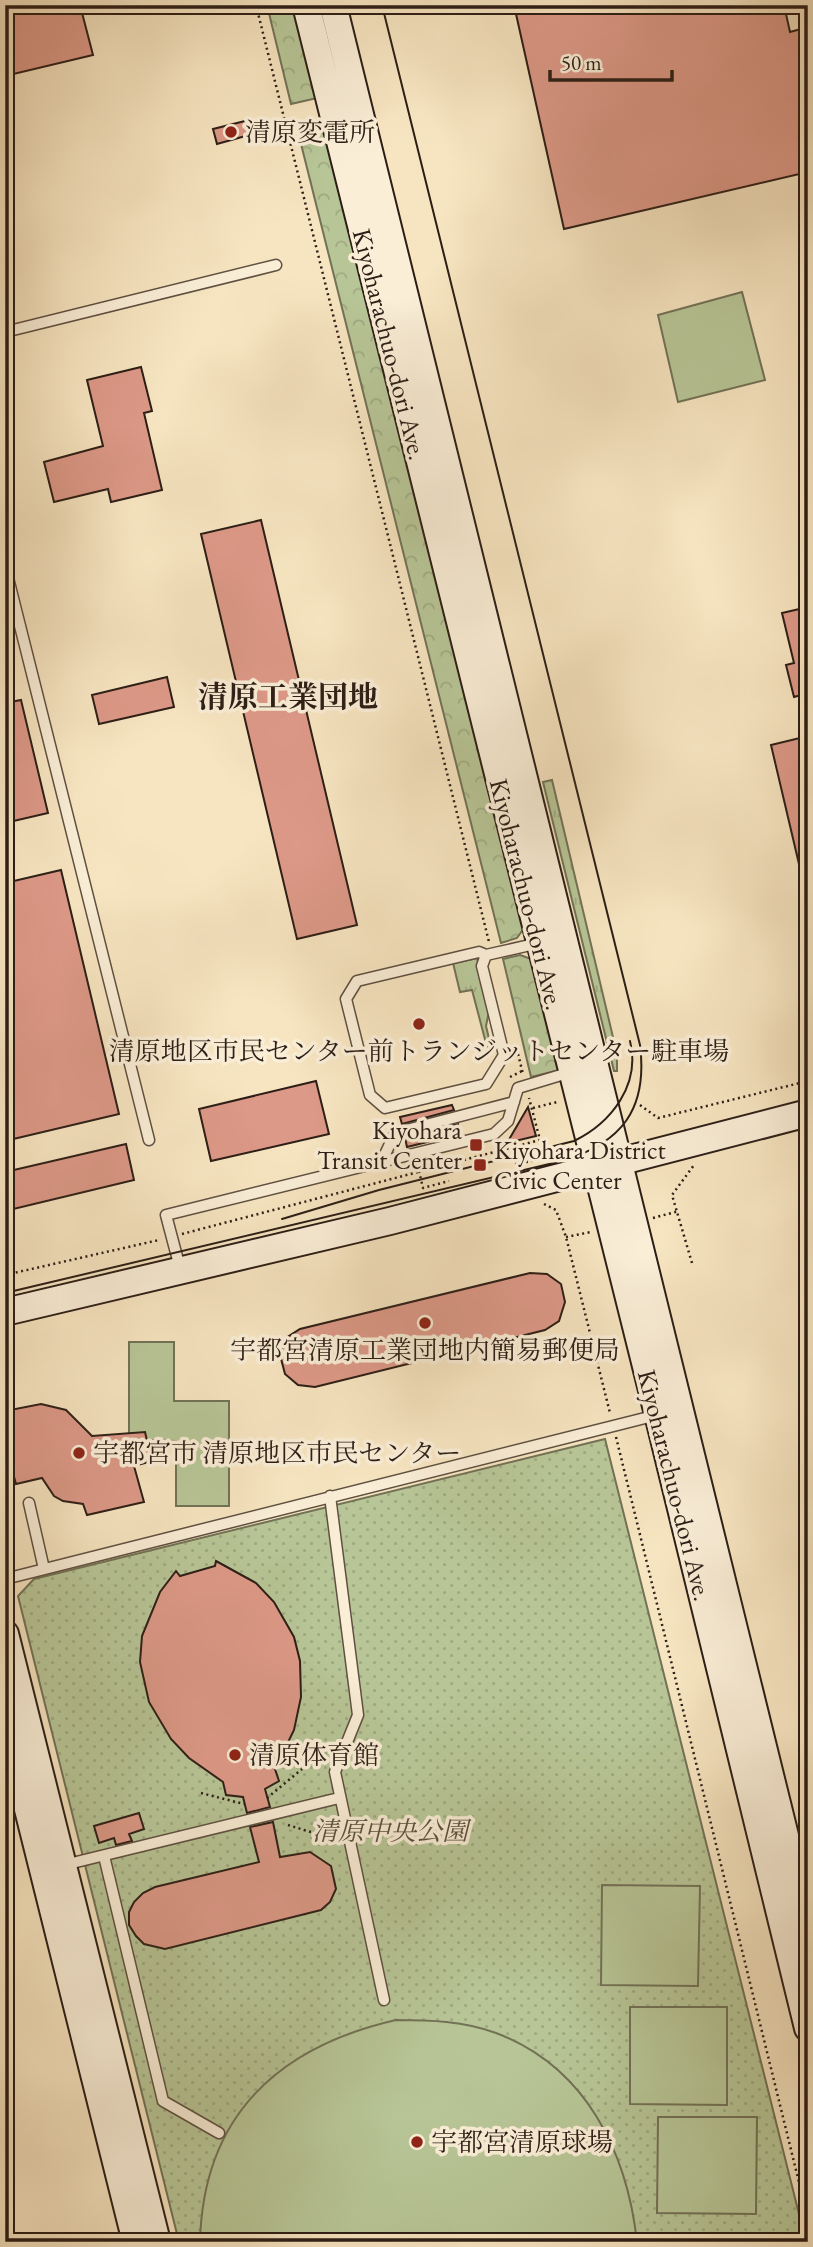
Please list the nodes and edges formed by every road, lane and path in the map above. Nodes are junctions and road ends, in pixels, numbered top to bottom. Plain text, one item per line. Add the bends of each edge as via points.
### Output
1 (256, 5) edge
2 (306, 5) edge
3 (333, 5) edge
4 (276, 265) dead end
5 (5, 332) edge
6 (5, 566) edge
7 (539, 943) junction
8 (489, 955) junction
9 (515, 1045) dead end
10 (572, 1072) junction
11 (808, 1081) edge
12 (525, 1084) junction
13 (567, 1100) dead end
14 (514, 1102) junction
15 (640, 1105) dead end
16 (531, 1108) junction
17 (808, 1111) edge
18 (149, 1140) dead end
19 (543, 1158) dead end
20 (381, 1163) junction
21 (515, 1164) dead end
22 (694, 1164) dead end
23 (607, 1165) junction
24 (419, 1171) junction
25 (449, 1181) dead end
26 (556, 1210) dead end
27 (679, 1211) junction
28 (646, 1220) dead end
29 (598, 1231) dead end
30 (172, 1236) junction
31 (566, 1237) junction
32 (692, 1263) dead end
33 (180, 1269) junction
34 (5, 1275) edge
35 (5, 1312) edge
36 (670, 1411) junction
37 (613, 1425) junction
38 (330, 1496) junction
39 (29, 1503) dead end
40 (44, 1569) junction
41 (5, 1579) edge
42 (5, 1634) edge
43 (5, 1717) edge
44 (302, 1769) dead end
45 (201, 1793) dead end
46 (268, 1798) dead end
47 (339, 1798) junction
48 (244, 1804) dead end
49 (283, 1823) dead end
50 (314, 1833) dead end
51 (104, 1856) junction
52 (64, 1866) junction
53 (808, 1929) edge
54 (384, 2000) dead end
55 (808, 2028) edge
56 (219, 2133) dead end
57 (808, 2219) edge
58 (136, 2242) edge
59 (157, 2242) edge

1 - 8 path
2 - 7 street, Kiyoharachuo-dori Ave.
3 - 23 street, Kiyoharachuo-dori Ave.
4 - 5 lane
6 - 18 lane
7 - 8 lane
7 - 10 street, Kiyoharachuo-dori Ave.
8 - 8 lane via 482,966 504,1055 491,1080 385,1108 370,1095 346,999 357,981 479,952
9 - 12 path
10 - 12 lane
10 - 23 street, Kiyoharachuo-dori Ave.
11 - 15 path via 658,1118
12 - 14 lane via 518,1088
12 - 16 path
13 - 16 path
14 - 20 lane via 508,1121 494,1134
14 - 20 lane via 395,1133
16 - 24 path via 540,1140
17 - 23 street
19 - 21 path
20 - 30 lane via 166,1215
22 - 27 path via 672,1195
23 - 33 street
23 - 36 street, Kiyoharachuo-dori Ave.
24 - 25 path via 423,1188
24 - 30 path
26 - 31 path
27 - 28 path
27 - 32 path
29 - 31 path
30 - 33 lane
30 - 34 path
31 - 37 path
33 - 35 street
36 - 37 lane
36 - 53 street, Kiyoharachuo-dori Ave.
36 - 55 street, Kiyoharachuo-dori Ave.
37 - 38 lane
37 - 57 path
38 - 40 lane
38 - 47 lane via 358,1715 335,1772
39 - 40 lane
40 - 41 lane
42 - 52 street
43 - 58 street
44 - 46 path
45 - 48 path
47 - 51 lane
47 - 54 lane
49 - 50 path
51 - 52 lane
51 - 56 lane via 163,2101
52 - 59 street

